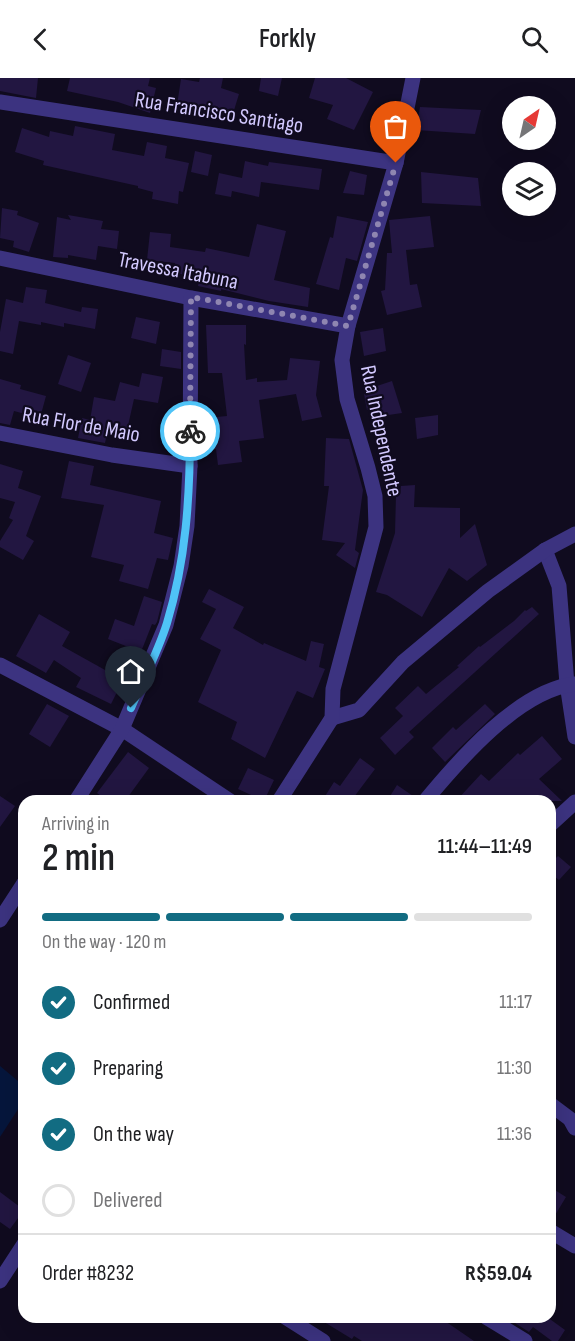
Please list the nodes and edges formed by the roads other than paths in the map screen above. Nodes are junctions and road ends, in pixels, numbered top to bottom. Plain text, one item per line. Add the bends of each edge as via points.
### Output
1 (413, 78) edge
2 (0, 102) edge
3 (396, 163) junction
4 (0, 258) edge
5 (191, 297) junction
6 (348, 326) junction
7 (0, 433) edge
8 (190, 466) junction
9 (575, 534) edge
10 (545, 550) junction
11 (575, 585) edge
12 (559, 586) junction
13 (3, 671) edge
14 (571, 684) edge
15 (332, 718) junction
16 (122, 729) junction
17 (575, 737) edge
18 (80, 795) edge
19 (221, 795) edge
20 (283, 795) edge
21 (429, 795) edge
22 (575, 802) edge
23 (556, 819) edge
24 (18, 892) edge
25 (0, 920) edge
26 (556, 1108) edge
27 (575, 1128) edge
28 (556, 1235) edge
29 (575, 1246) edge
30 (18, 1253) edge
31 (0, 1281) edge
32 (294, 1323) edge
33 (496, 1323) edge
34 (323, 1341) edge
35 (525, 1341) edge

1 - 3 street, Rua Independente
2 - 3 street, Rua Francisco Santiago
3 - 6 street, Rua Independente
4 - 5 street, Travessa Itabuna
5 - 6 street, Travessa Itabuna
5 - 8 street
6 - 15 street, Rua Independente via 342,360 347,399 375,496 376,527 333,689
7 - 8 street, Rua Flor de Maio
8 - 16 street via 187,526 171,606
9 - 10 street
10 - 12 street
10 - 15 street via 488,591 403,662 359,710
11 - 12 street
12 - 14 street
13 - 16 street
14 - 17 street
14 - 21 street via 531,700 501,722
15 - 20 street
16 - 18 street
16 - 19 street
22 - 23 street
24 - 25 street
26 - 27 street
28 - 29 street
30 - 31 street
32 - 34 street
33 - 35 street

